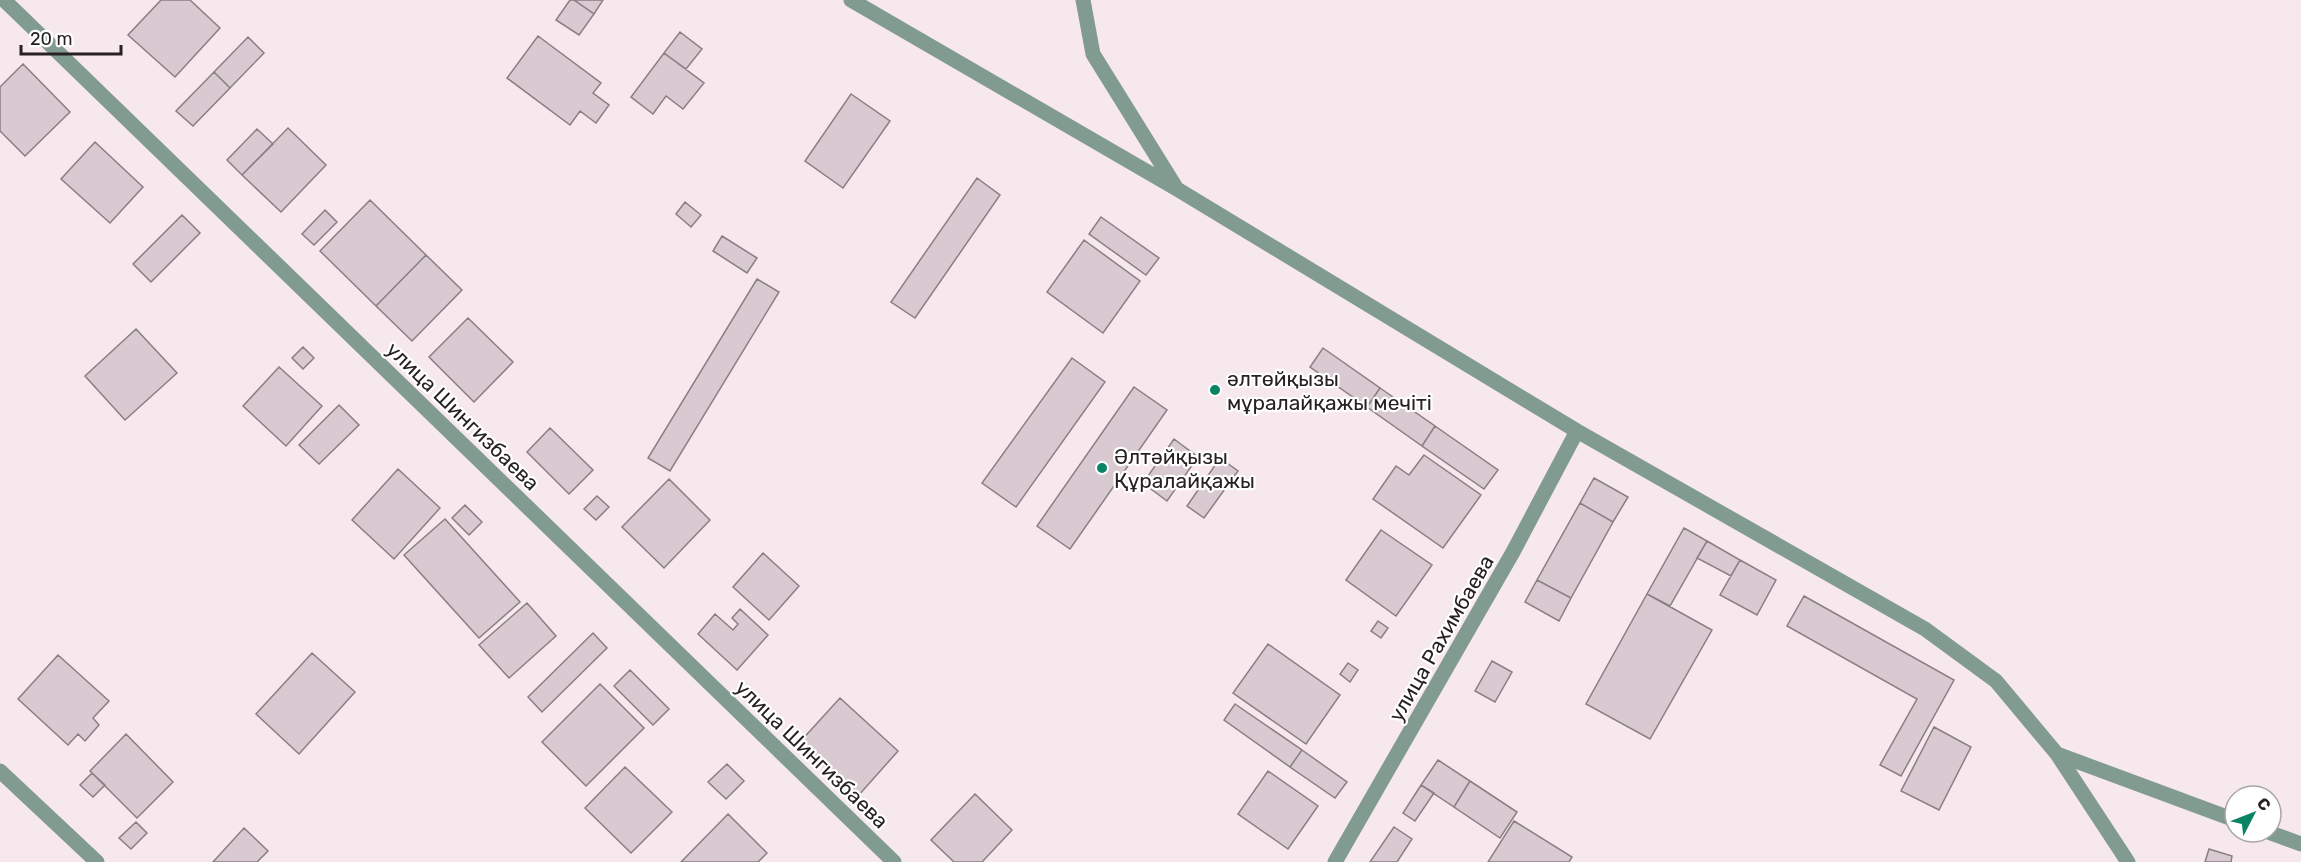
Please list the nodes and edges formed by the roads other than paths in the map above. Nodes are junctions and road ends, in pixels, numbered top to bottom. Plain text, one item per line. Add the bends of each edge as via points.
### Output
1 (4, 0) edge
2 (851, 0) edge
3 (1083, 0) edge
4 (1177, 189) junction
5 (1577, 431) junction
6 (2057, 754) junction
7 (0, 771) edge
8 (2223, 816) edge
9 (2283, 837) edge
10 (2301, 844) edge
11 (97, 862) edge
12 (894, 862) edge
13 (1335, 862) edge
14 (2128, 862) edge

1 - 12 street, улица Шингизбаева
2 - 4 street
3 - 4 street via 1093,54
4 - 5 street
5 - 6 street via 1925,629 1996,681
5 - 13 street, улица Рахимбаева via 1508,562
6 - 8 street
6 - 14 street
7 - 11 street
9 - 10 street

